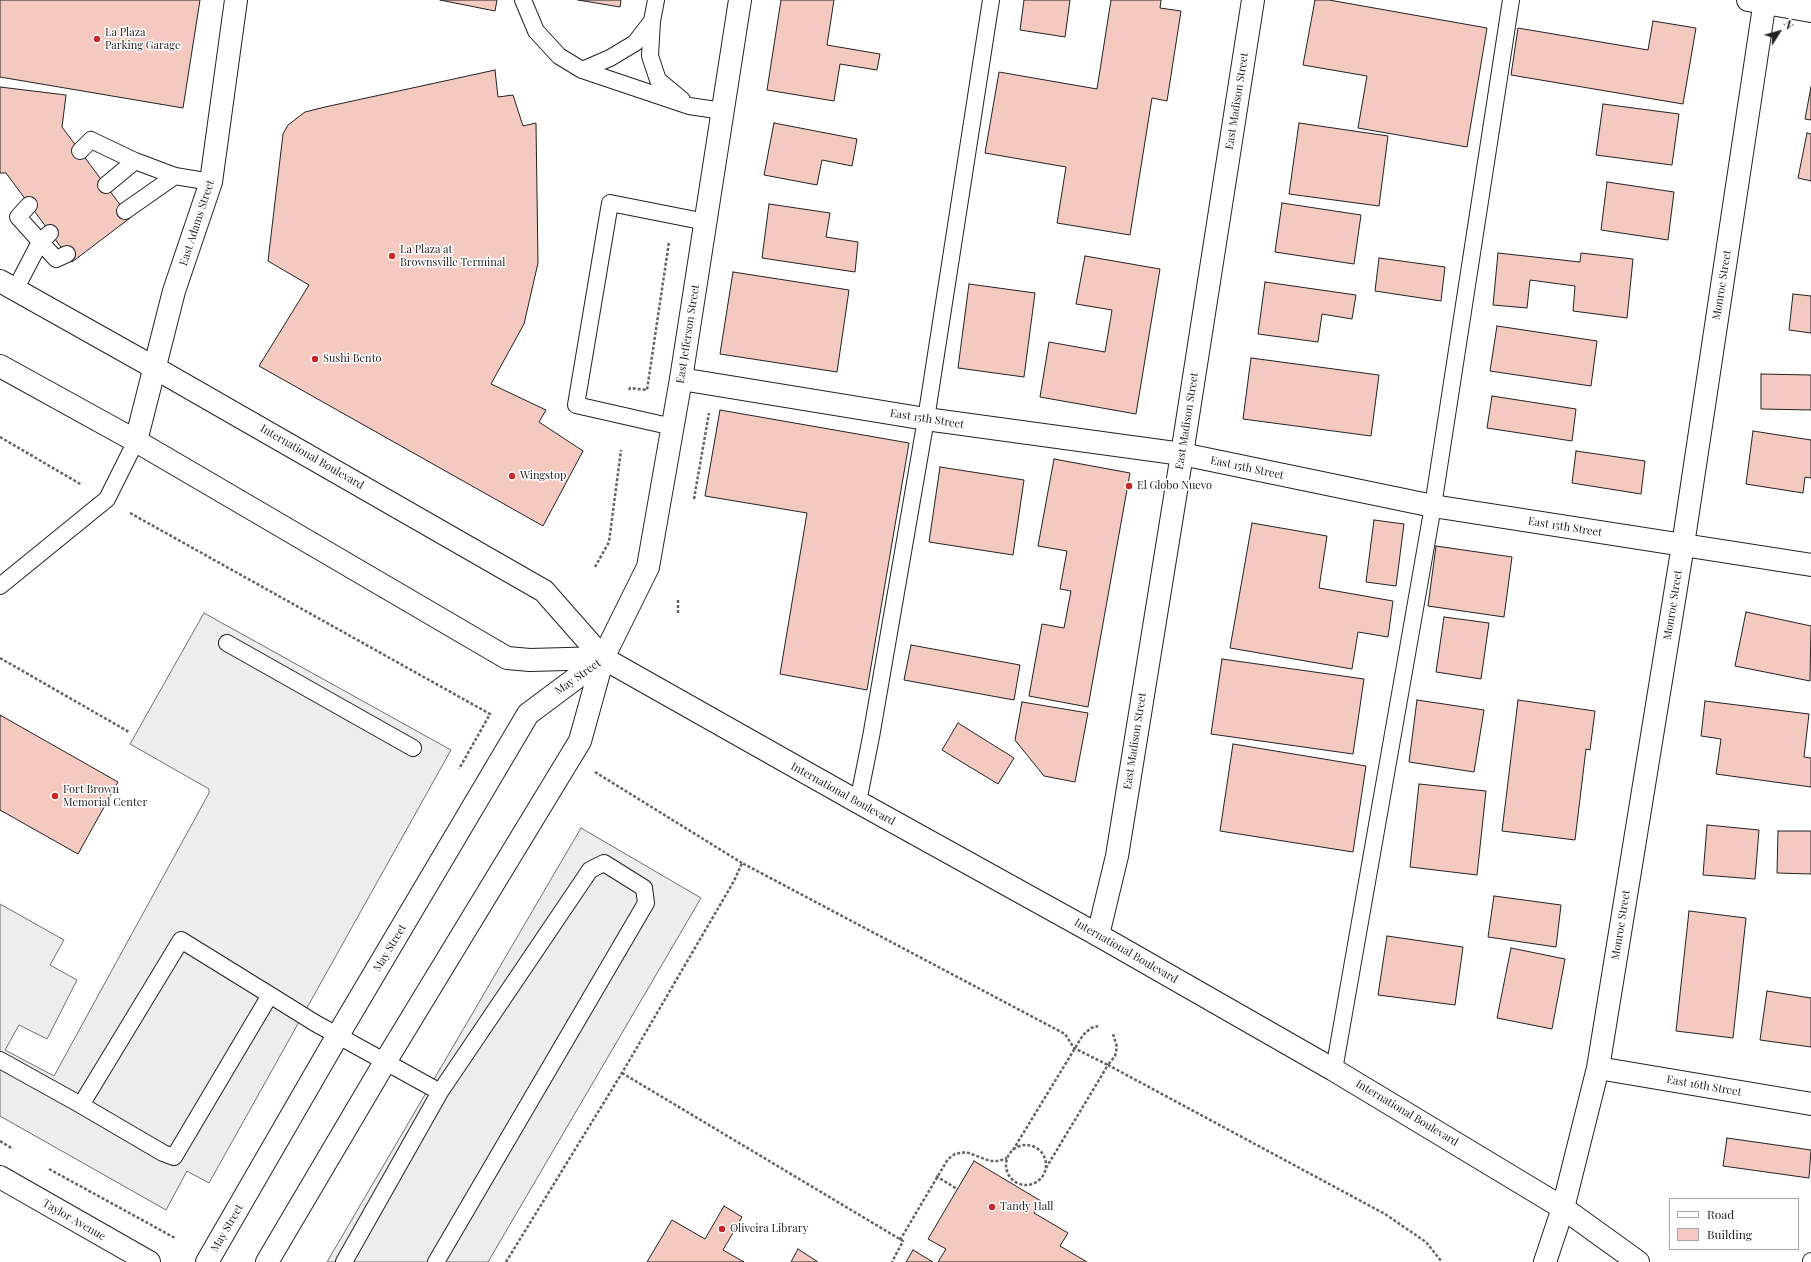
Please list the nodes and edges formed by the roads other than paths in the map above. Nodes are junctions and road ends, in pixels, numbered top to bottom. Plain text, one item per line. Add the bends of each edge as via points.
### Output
1 (236, 0) edge
2 (523, 0) edge
3 (656, 0) edge
4 (740, 0) edge
5 (991, 0) edge
6 (1253, 0) edge
7 (1511, 0) edge
8 (1759, 1) edge
9 (1811, 10) edge
10 (652, 21) junction
11 (582, 70) junction
12 (689, 106) junction
13 (723, 111) junction
14 (80, 151) dead end
15 (136, 161) junction
16 (175, 176) junction
17 (211, 182) junction
18 (106, 185) dead end
19 (29, 205) dead end
20 (125, 211) dead end
21 (706, 222) junction
22 (45, 238) junction
23 (67, 254) dead end
24 (8, 286) edge
25 (0, 366) edge
26 (155, 368) junction
27 (681, 379) junction
28 (926, 419) junction
29 (672, 427) junction
30 (136, 441) junction
31 (1182, 454) junction
32 (1432, 506) junction
33 (1683, 546) junction
34 (1811, 565) edge
35 (0, 586) edge
36 (228, 643) dead end
37 (603, 658) junction
38 (413, 748) dead end
39 (858, 802) junction
40 (1098, 935) junction
41 (270, 995) junction
42 (338, 1036) junction
43 (0, 1060) edge
44 (385, 1062) junction
45 (1598, 1068) junction
46 (1334, 1070) junction
47 (440, 1092) junction
48 (1811, 1104) edge
49 (81, 1106) junction
50 (0, 1177) edge
51 (1563, 1208) junction
52 (149, 1262) edge
53 (207, 1262) edge
54 (267, 1262) edge
55 (344, 1262) edge
56 (436, 1262) edge
57 (1545, 1262) edge
58 (1638, 1262) edge

1 - 17 street, East Adams Street
2 - 11 lane via 536,31 559,56
3 - 10 lane
4 - 13 street, East Jefferson Street
5 - 28 lane
6 - 31 street, East Madison Street
7 - 32 lane
8 - 9 street
8 - 33 street, Monroe Street
10 - 11 lane via 635,43 610,58
10 - 12 lane via 650,56 658,80
11 - 12 lane
12 - 13 lane
13 - 21 street, East Jefferson Street
14 - 15 lane via 91,140
15 - 16 lane
15 - 18 lane
16 - 17 lane
16 - 20 lane
17 - 26 street, East Adams Street via 174,291
19 - 22 lane via 18,217
21 - 27 street, East Jefferson Street
21 - 29 lane via 610,203 576,405
22 - 23 lane via 56,259
22 - 24 lane
24 - 26 street, International Boulevard
25 - 30 street
26 - 30 street, East Adams Street
26 - 37 street, International Boulevard via 544,591
27 - 28 street, East 15th Street
27 - 29 street, East Jefferson Street
28 - 31 street, East 15th Street
28 - 39 lane
29 - 37 street, East Jefferson Street via 648,567
30 - 35 lane via 107,500
30 - 37 street via 507,658
31 - 32 street, East 15th Street
31 - 40 street, East Madison Street via 1117,856
32 - 33 street, East 15th Street
32 - 46 lane
33 - 34 street, East 15th Street
33 - 45 street, Monroe Street
36 - 38 lane
37 - 39 street, International Boulevard
37 - 42 street, May Street via 528,714
37 - 44 street, May Street via 580,741
39 - 40 street, International Boulevard
40 - 46 street, International Boulevard
41 - 42 lane
41 - 49 lane via 174,1157
41 - 49 lane via 181,940
42 - 44 lane
42 - 53 street, May Street
43 - 49 lane
44 - 47 lane
44 - 54 street, May Street
45 - 48 street, East 16th Street
45 - 51 street, Monroe Street
46 - 51 street, International Boulevard
47 - 55 lane
47 - 56 lane via 590,870 604,863 644,888 646,903
50 - 52 street, Taylor Avenue
51 - 57 street, Monroe Street
51 - 58 street, International Boulevard

